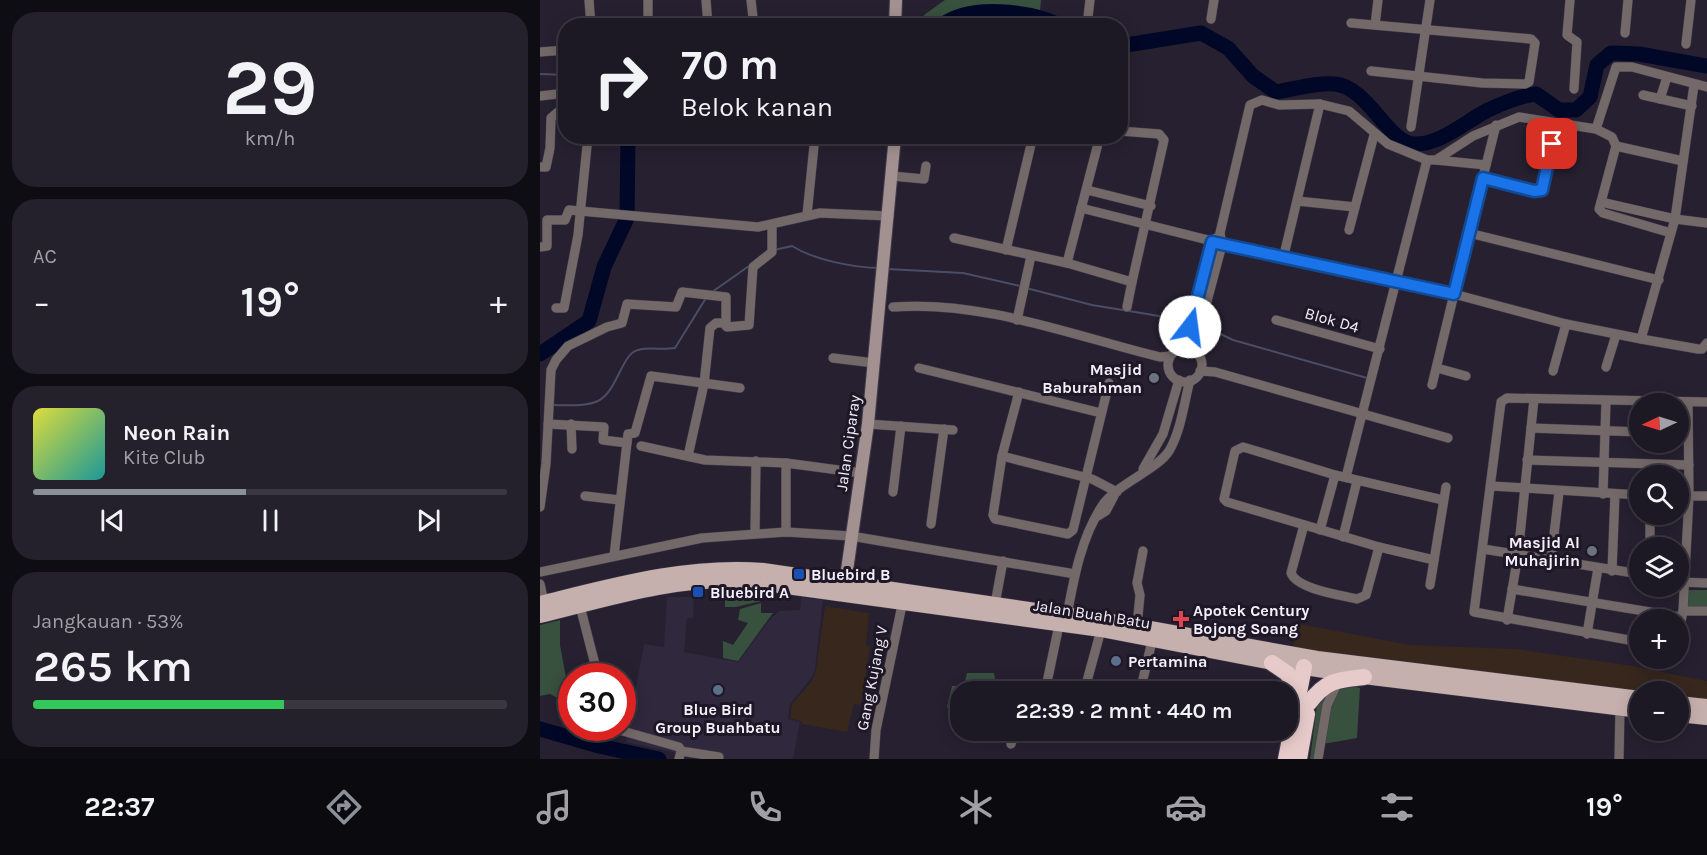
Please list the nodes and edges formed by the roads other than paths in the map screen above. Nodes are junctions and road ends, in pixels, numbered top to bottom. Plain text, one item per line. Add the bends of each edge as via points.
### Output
1 (589, 0) edge
2 (648, 0) edge
3 (706, 0) edge
4 (751, 0) edge
5 (896, 0) edge
6 (1090, 0) edge
7 (1214, 0) edge
8 (1378, 0) edge
9 (1430, 0) edge
10 (1570, 0) edge
11 (1628, 0) edge
12 (1691, 0) edge
13 (1088, 17) dead end
14 (590, 18) edge
15 (648, 18) edge
16 (707, 18) edge
17 (753, 18) edge
18 (896, 18) edge
19 (1211, 19) dead end
20 (1351, 23) dead end
21 (1375, 25) junction
22 (1425, 29) junction
23 (1625, 33) dead end
24 (1686, 44) dead end
25 (558, 51) edge
26 (540, 52) edge
27 (1371, 71) dead end
28 (1419, 77) junction
29 (1667, 77) junction
30 (1694, 85) junction
31 (1707, 87) edge
32 (1574, 89) dead end
33 (558, 94) edge
34 (1643, 95) dead end
35 (540, 96) edge
36 (1660, 99) junction
37 (1320, 104) junction
38 (1692, 106) junction
39 (558, 113) edge
40 (1557, 123) junction
41 (1496, 125) junction
42 (1411, 127) dead end
43 (1596, 129) junction
44 (545, 132) edge
45 (1128, 132) edge
46 (1374, 135) junction
47 (587, 144) edge
48 (814, 144) edge
49 (894, 144) edge
50 (1031, 144) edge
51 (1098, 144) edge
52 (1616, 146) junction
53 (1432, 160) junction
54 (1683, 161) junction
55 (1486, 165) junction
56 (926, 166) dead end
57 (540, 167) edge
58 (892, 176) junction
59 (1483, 178) junction
60 (1087, 190) junction
61 (1298, 201) junction
62 (1601, 202) junction
63 (1151, 206) junction
64 (1355, 207) junction
65 (1081, 208) junction
66 (581, 211) junction
67 (807, 215) junction
68 (889, 216) junction
69 (1675, 219) junction
70 (1707, 223) edge
71 (772, 225) junction
72 (1146, 225) junction
73 (1349, 230) dead end
74 (1469, 233) junction
75 (1671, 233) junction
76 (954, 238) dead end
77 (1217, 244) junction
78 (540, 247) edge
79 (1006, 250) junction
80 (1031, 255) junction
81 (1283, 259) junction
82 (1067, 264) junction
83 (1659, 280) junction
84 (1132, 282) junction
85 (1397, 282) junction
86 (1454, 294) junction
87 (893, 307) dead end
88 (1126, 307) dead end
89 (556, 308) dead end
90 (1017, 320) junction
91 (1276, 320) dead end
92 (1566, 324) junction
93 (726, 326) junction
94 (1616, 334) junction
95 (1641, 339) junction
96 (1707, 343) edge
97 (1190, 349) junction
98 (1380, 349) junction
99 (832, 358) dead end
100 (1166, 358) junction
101 (874, 363) junction
102 (1606, 367) dead end
103 (919, 368) dead end
104 (1201, 368) junction
105 (1437, 368) junction
106 (1553, 371) dead end
107 (1466, 376) dead end
108 (1179, 380) junction
109 (1190, 381) junction
110 (1109, 383) dead end
111 (704, 384) junction
112 (1432, 385) dead end
113 (740, 388) dead end
114 (1020, 392) junction
115 (1534, 399) junction
116 (1606, 401) junction
117 (1629, 401) edge
118 (1689, 402) edge
119 (1707, 402) edge
120 (547, 404) edge
121 (1101, 413) junction
122 (1363, 415) junction
123 (548, 424) junction
124 (571, 424) junction
125 (868, 424) junction
126 (901, 426) junction
127 (1531, 428) junction
128 (1605, 432) junction
129 (1629, 432) edge
130 (1448, 438) dead end
131 (627, 443) junction
132 (641, 446) dead end
133 (572, 449) dead end
134 (1689, 453) edge
135 (688, 456) junction
136 (1002, 456) junction
137 (1527, 460) junction
138 (756, 461) junction
139 (786, 463) junction
140 (1604, 463) junction
141 (1689, 465) joint
142 (1142, 471) junction
143 (861, 473) junction
144 (1335, 475) junction
145 (1085, 477) junction
146 (1346, 477) junction
147 (1357, 481) junction
148 (1491, 486) junction
149 (1446, 487) dead end
150 (1524, 490) junction
151 (893, 492) dead end
152 (1558, 492) junction
153 (1603, 494) junction
154 (1615, 494) junction
155 (1629, 495) edge
156 (585, 496) dead end
157 (1689, 496) edge
158 (1707, 496) edge
159 (1113, 497) junction
160 (620, 500) junction
161 (1443, 500) junction
162 (540, 507) edge
163 (931, 524) dead end
164 (1304, 525) junction
165 (1320, 530) junction
166 (755, 532) junction
167 (786, 532) junction
168 (851, 536) junction
169 (1343, 537) junction
170 (1379, 547) junction
171 (1483, 549) junction
172 (1143, 551) dead end
173 (1518, 555) junction
174 (614, 556) junction
175 (1434, 560) junction
176 (1551, 560) junction
177 (1003, 561) junction
178 (1598, 568) junction
179 (1612, 570) junction
180 (540, 572) edge
181 (1629, 572) edge
182 (1074, 574) junction
183 (1689, 583) edge
184 (540, 584) edge
185 (845, 584) junction
186 (1707, 584) edge
187 (1430, 585) dead end
188 (625, 589) junction
189 (1512, 589) junction
190 (605, 593) junction
191 (1593, 602) junction
192 (995, 604) junction
193 (902, 605) junction
194 (580, 606) junction
195 (541, 607) edge
196 (1644, 609) edge
197 (1707, 611) edge
198 (1689, 613) edge
199 (1063, 620) junction
200 (1507, 620) junction
201 (1101, 630) junction
202 (1137, 632) junction
203 (1587, 634) junction
204 (1152, 640) junction
205 (1629, 640) edge
206 (595, 663) edge
207 (1272, 663) junction
208 (1311, 663) junction
209 (1364, 677) junction
210 (1339, 680) junction
211 (1048, 681) edge
212 (1087, 681) edge
213 (1143, 681) edge
214 (1629, 697) edge
215 (1304, 703) junction
216 (1689, 704) edge
217 (1707, 706) edge
218 (1620, 708) junction
219 (1629, 709) edge
220 (1689, 716) edge
221 (1707, 718) edge
222 (636, 734) edge
223 (1012, 741) edge
224 (1011, 744) dead end
225 (680, 755) edge
226 (718, 758) edge
227 (874, 759) edge
228 (1286, 759) edge
229 (1299, 759) edge
230 (1318, 759) edge
231 (1619, 759) edge

1 - 14 street
2 - 15 street
3 - 16 street
4 - 17 street
5 - 18 street
6 - 13 street
7 - 19 street
8 - 21 street
9 - 22 street
10 - 32 street via 1567,35 1577,42
11 - 23 street
12 - 24 street
20 - 21 street
21 - 22 street
22 - 28 street
22 - 28 street via 1531,39 1534,44 1528,82 1519,85
25 - 26 street
27 - 28 street
28 - 42 street
29 - 30 street
29 - 36 street
29 - 43 street via 1632,67 1616,67
30 - 31 street
30 - 38 street
33 - 35 street
34 - 36 street
36 - 38 street
37 - 46 street via 1349,111
37 - 61 street
37 - 77 street via 1279,105 1262,100 1250,105
38 - 54 street
39 - 44 street via 552,116
40 - 41 street via 1519,117
40 - 43 street
40 - 59 street via 1542,190
41 - 53 street
41 - 55 street
43 - 52 street via 1612,137
44 - 57 street via 548,166
45 - 63 street via 1159,134 1163,138
46 - 53 street via 1401,151
46 - 64 street
47 - 66 street
48 - 67 street
49 - 58 street
50 - 79 street
51 - 60 street
52 - 54 street
52 - 62 street
53 - 55 street
53 - 85 street
54 - 69 street
55 - 59 street
56 - 58 street via 924,179
58 - 68 street
59 - 74 street
60 - 63 street
60 - 65 street
61 - 64 street
61 - 81 street
62 - 69 street
62 - 75 street via 1599,209 1603,213
63 - 72 street
64 - 73 street
65 - 72 street
65 - 82 street
66 - 71 street via 758,227
66 - 78 street via 569,210 565,220 548,220 547,246
66 - 89 street via 566,306
67 - 68 street
67 - 71 street
68 - 101 street, Jalan Ciparay
69 - 70 street
69 - 75 street
71 - 93 street via 773,250 753,267 749,325
72 - 77 street
72 - 84 street
74 - 83 street
74 - 86 street
75 - 83 street
76 - 79 street
77 - 81 street
77 - 97 street
79 - 80 street
80 - 82 street
80 - 90 street
81 - 85 street
82 - 84 street
83 - 95 street
84 - 88 street
85 - 86 street
85 - 98 street
86 - 92 street
86 - 105 street
87 - 90 street via 947,307
90 - 100 street
91 - 98 street, Blok D4
92 - 94 street
92 - 106 street
93 - 111 street via 716,323 710,328
93 - 120 street via 727,297 682,292 676,307 627,304 622,323 583,338 560,353 551,370
94 - 95 street
94 - 102 street
95 - 96 street via 1698,349
97 - 100 street via 1179,349
97 - 104 street
98 - 122 street
99 - 101 street
100 - 108 street via 1170,373
101 - 125 street, Jalan Ciparay
103 - 114 street
104 - 109 street
104 - 122 street
105 - 107 street
105 - 112 street
108 - 109 street
108 - 142 street via 1163,434
109 - 142 street via 1168,452
110 - 121 street
111 - 113 street
111 - 131 street via 652,375 635,433 628,434
111 - 135 street
114 - 121 street
114 - 136 street
115 - 116 street
115 - 127 street
115 - 148 street via 1506,398 1501,402
116 - 117 street
116 - 128 street
118 - 119 street
120 - 123 street
121 - 145 street
122 - 130 street
122 - 146 street
123 - 124 street
123 - 162 street
124 - 131 street via 604,427 603,440
124 - 133 street
125 - 126 street
125 - 143 street, Jalan Ciparay
126 - 151 street
126 - 163 street via 949,429
127 - 128 street
127 - 137 street
128 - 129 street
128 - 140 street
131 - 160 street
132 - 135 street
134 - 141 street
135 - 138 street
136 - 145 street
136 - 145 street via 992,510 995,519 1071,533
137 - 140 street
137 - 150 street
138 - 139 street
138 - 166 street
139 - 143 street
139 - 167 street
140 - 141 street
140 - 153 street
142 - 159 street
143 - 168 street, Jalan Ciparay
144 - 146 street
144 - 164 street via 1243,447 1235,451 1224,499
144 - 165 street
145 - 159 street
146 - 147 street
147 - 161 street
147 - 169 street
148 - 150 street
148 - 171 street
149 - 161 street
150 - 152 street
150 - 173 street
152 - 153 street
152 - 176 street
153 - 154 street
154 - 155 street
154 - 179 street
156 - 160 street
157 - 158 street
159 - 182 street via 1085,540
160 - 174 street
161 - 175 street
164 - 165 street
164 - 170 street via 1291,573 1302,585 1357,599 1363,597
165 - 169 street
166 - 167 street
166 - 174 street
167 - 168 street
168 - 177 street
168 - 185 street, Jalan Ciparay
169 - 170 street
170 - 175 street
171 - 173 street
171 - 200 street via 1474,612
172 - 202 street via 1137,583
173 - 176 street
173 - 189 street
174 - 180 street
175 - 187 street
176 - 178 street
177 - 182 street
177 - 192 street
178 - 179 street
178 - 191 street
179 - 181 street
182 - 199 street
183 - 186 street
184 - 195 street
185 - 188 main road, Jalan Buah Batu via 763,570 730,569 676,573
185 - 192 main road, Jalan Buah Batu
188 - 190 main road, Jalan Buah Batu
188 - 193 main road, Jalan Buah Batu via 730,580
189 - 191 street
189 - 200 street
190 - 194 main road, Jalan Buah Batu
190 - 195 main road, Jalan Buah Batu
191 - 196 street
191 - 203 street
192 - 199 main road, Jalan Buah Batu
193 - 199 main road, Jalan Buah Batu
193 - 227 street, Gang Kujang V via 876,730
194 - 195 main road, Jalan Buah Batu
194 - 206 street
197 - 198 street
199 - 201 main road, Jalan Buah Batu
199 - 202 main road, Jalan Buah Batu
199 - 211 street
200 - 203 street
201 - 202 main road, Jalan Buah Batu
201 - 212 street
202 - 204 main road, Jalan Buah Batu
202 - 208 main road, Jalan Buah Batu
203 - 205 street
204 - 207 main road, Jalan Buah Batu
204 - 213 street
207 - 208 main road, Jalan Buah Batu
207 - 215 highway via 1288,674
208 - 209 main road, Jalan Buah Batu
208 - 214 main road, Jalan Buah Batu
208 - 215 highway
209 - 210 highway
209 - 218 main road, Jalan Buah Batu
210 - 215 highway via 1324,685
210 - 230 street via 1327,705
215 - 228 highway
215 - 229 highway
216 - 217 main road
218 - 219 main road, Jalan Buah Batu
218 - 231 street
220 - 221 main road
222 - 225 street via 676,745
223 - 224 street
225 - 226 street

